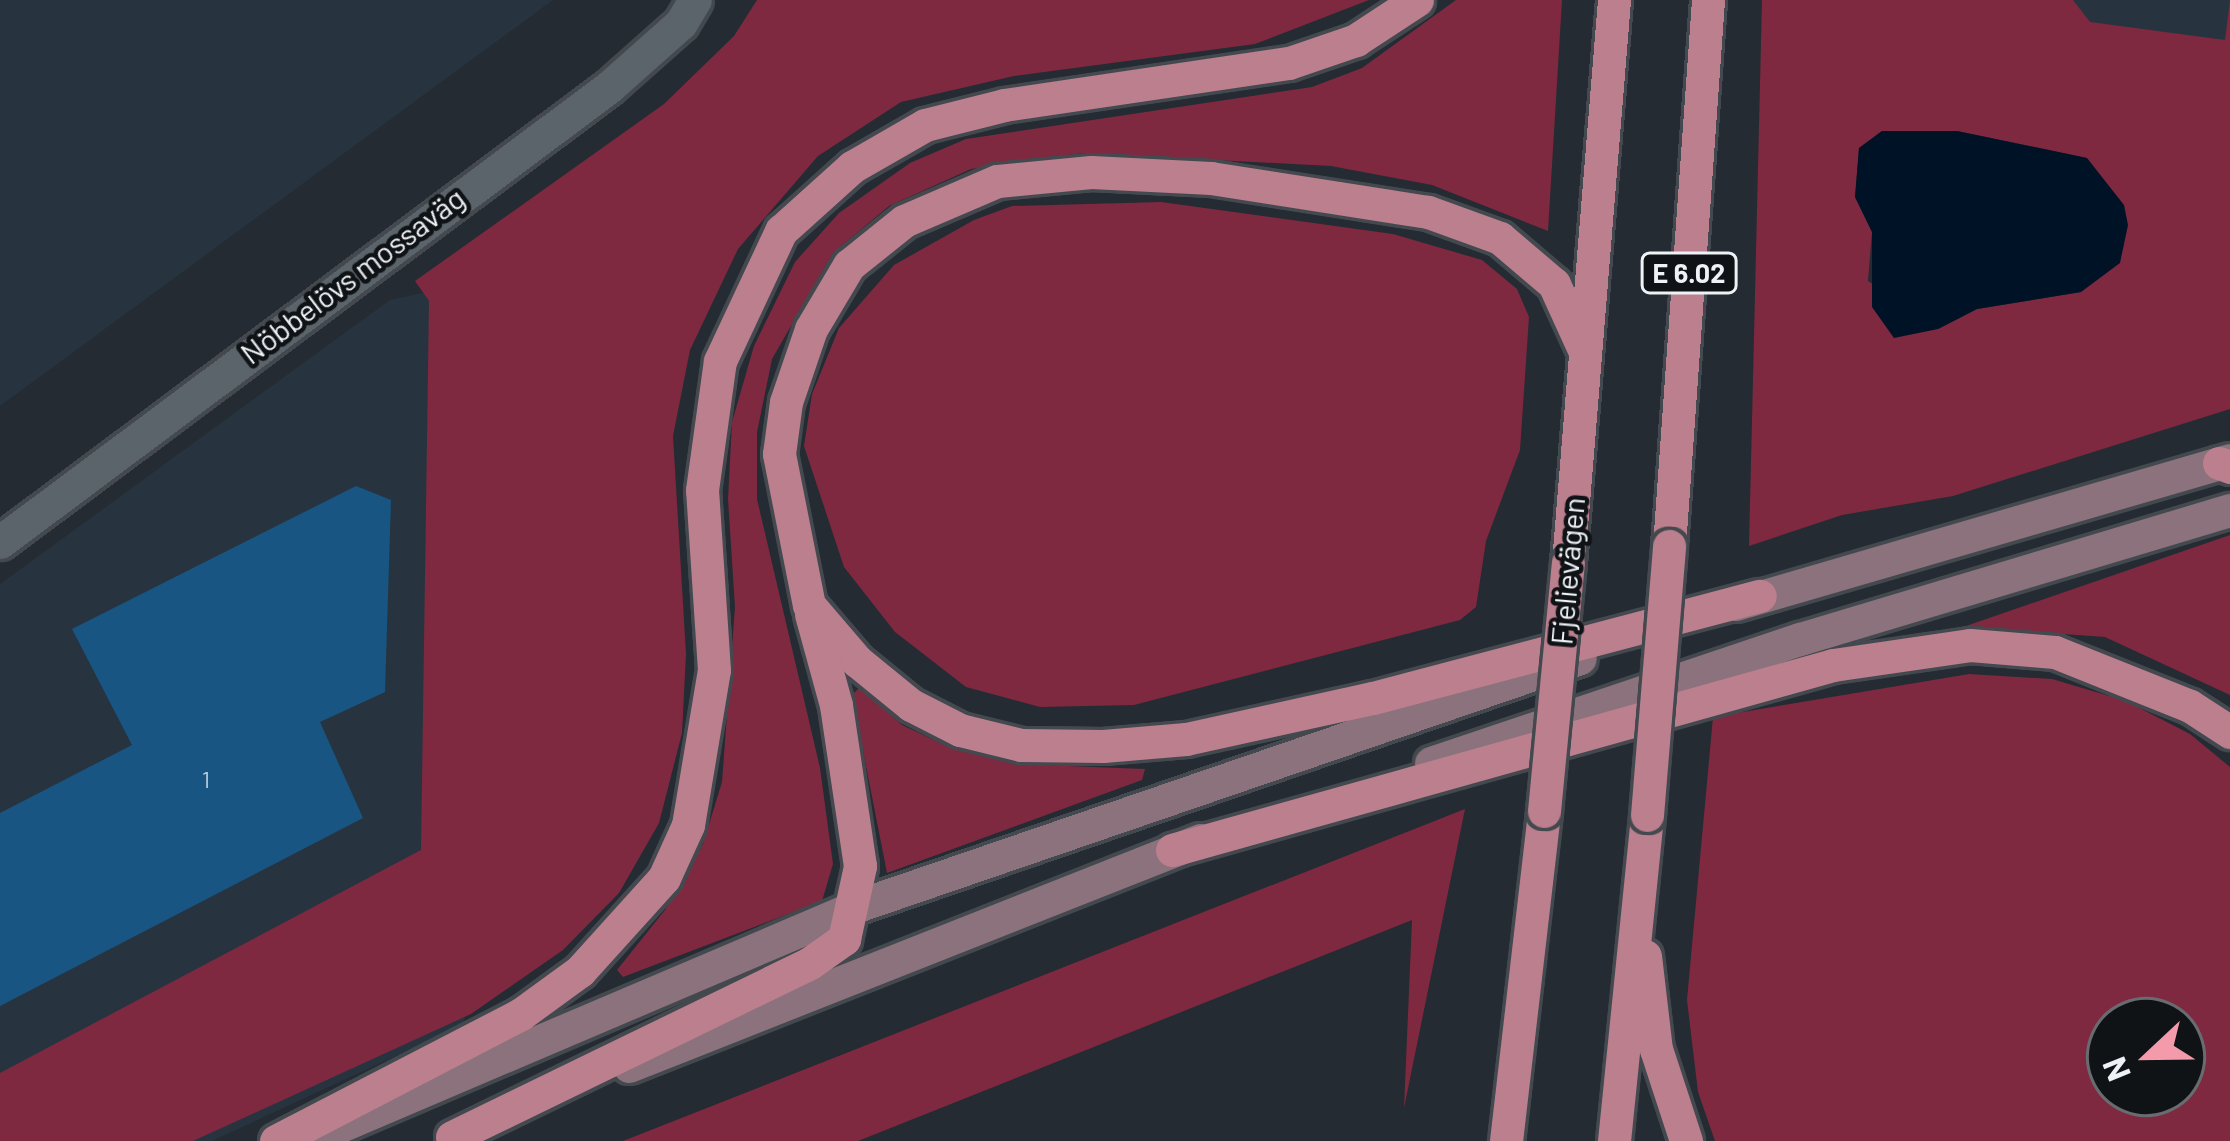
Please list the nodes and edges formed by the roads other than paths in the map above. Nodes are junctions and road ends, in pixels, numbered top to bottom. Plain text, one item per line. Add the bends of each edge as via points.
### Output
1 (695, 0) edge
2 (1418, 0) edge
3 (1614, 0) edge
4 (1708, 0) edge
5 (1585, 352) junction
6 (2226, 463) edge
7 (2230, 510) edge
8 (0, 542) edge
9 (1760, 596) junction
10 (809, 605) junction
11 (2230, 732) edge
12 (1172, 850) junction
13 (1638, 891) junction
14 (857, 907) junction
15 (447, 1139) edge
16 (276, 1141) edge
17 (305, 1141) edge
18 (1507, 1141) edge
19 (1614, 1141) edge
20 (1686, 1141) edge

1 - 8 street, Nöbbelövs mossaväg via 681,23 609,87
2 - 16 main road via 1356,40 1217,76 1004,105 925,125 852,167 781,231 720,361 702,490 714,670 688,825 664,878 580,971 521,1014
3 - 5 main road, Fjelievägen / E 6.02
4 - 13 main road, E 6.02, bridge
5 - 10 main road via 1554,284 1500,238 1377,199 1091,172 997,181 904,220 849,266 812,329 786,402 779,454
5 - 18 main road, Fjelievägen / E 6.02, bridge
6 - 9 main road
7 - 12 main road via 1800,639
9 - 10 main road via 1373,698 1186,739 1103,746 1021,745 960,730 875,676
9 - 14 main road
10 - 14 main road via 849,778
11 - 12 main road via 2190,706 2055,652 1970,645 1833,665
12 - 15 main road
13 - 19 main road, E 6.02
13 - 20 main road via 1657,1049
14 - 15 main road via 844,939 810,964
14 - 17 main road

